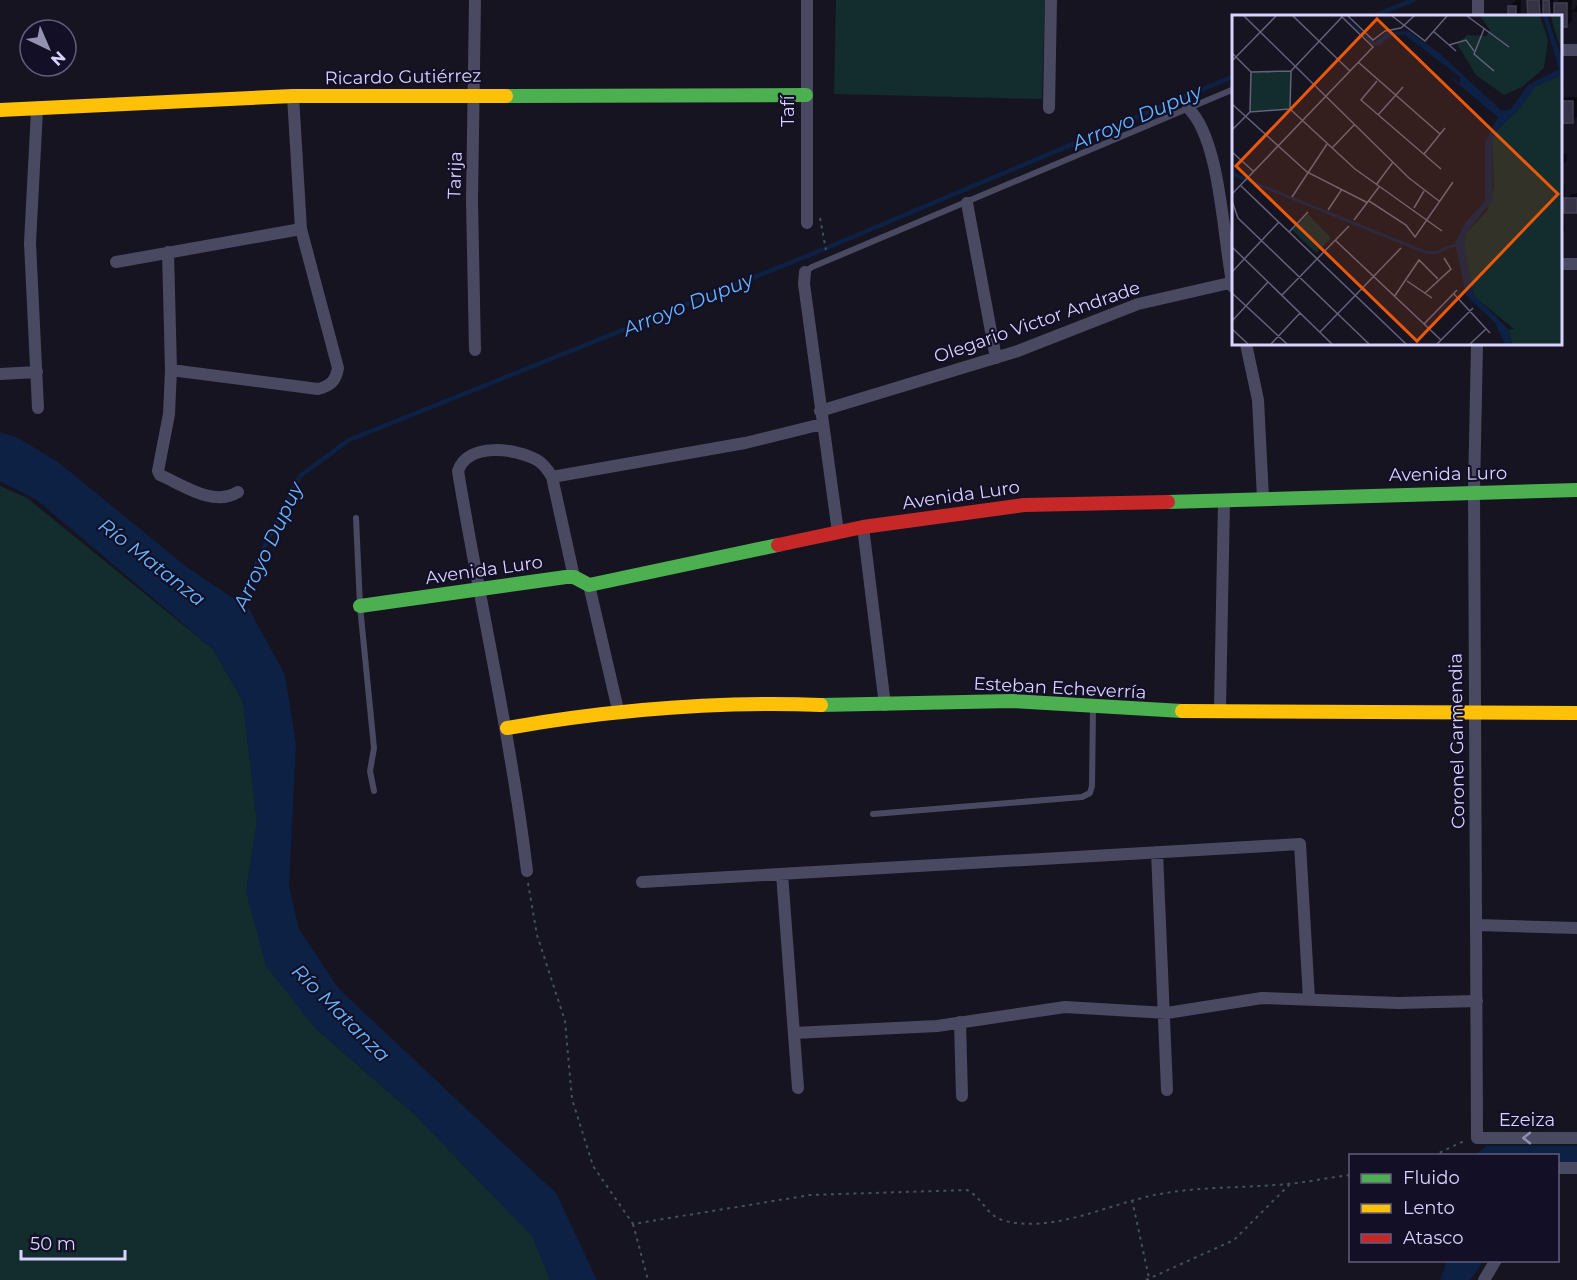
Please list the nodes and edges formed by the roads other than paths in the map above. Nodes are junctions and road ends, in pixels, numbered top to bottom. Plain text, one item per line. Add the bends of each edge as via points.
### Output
1 (476, 0) edge
2 (807, 0) edge
3 (1051, 0) edge
4 (1232, 89) edge
5 (476, 94) junction
6 (806, 95) junction
7 (293, 96) junction
8 (1049, 108) dead end
9 (1188, 108) junction
10 (0, 110) edge
11 (37, 110) junction
12 (967, 203) junction
13 (807, 223) dead end
14 (301, 229) junction
15 (168, 252) junction
16 (116, 262) dead end
17 (805, 272) joint
18 (1232, 278) edge
19 (1232, 284) edge
20 (1246, 345) edge
21 (1477, 345) edge
22 (475, 350) dead end
23 (996, 358) junction
24 (171, 370) junction
25 (37, 372) junction
26 (0, 374) edge
27 (38, 408) dead end
28 (820, 411) junction
29 (822, 424) junction
30 (552, 477) junction
31 (1577, 490) edge
32 (1474, 491) junction
33 (238, 492) dead end
34 (1263, 498) junction
35 (1224, 501) junction
36 (356, 518) dead end
37 (863, 527) junction
38 (838, 532) junction
39 (574, 577) junction
40 (589, 585) junction
41 (477, 589) junction
42 (360, 606) junction
43 (885, 705) junction
44 (1094, 707) junction
45 (1220, 709) junction
46 (618, 710) junction
47 (1475, 712) junction
48 (1577, 713) edge
49 (507, 728) junction
50 (374, 790) dead end
51 (873, 814) dead end
52 (1157, 852) junction
53 (527, 872) road end
54 (782, 874) junction
55 (642, 882) dead end
56 (1478, 925) junction
57 (1577, 928) edge
58 (1309, 999) junction
59 (1477, 1001) junction
60 (1164, 1013) junction
61 (960, 1022) junction
62 (794, 1034) junction
63 (798, 1088) dead end
64 (1167, 1090) dead end
65 (962, 1096) dead end
66 (1477, 1138) joint
67 (1577, 1138) edge
68 (1559, 1168) edge
69 (1577, 1168) edge
70 (1495, 1262) edge
71 (1484, 1280) edge

1 - 5 street, Tarija
2 - 6 street, Tafí
3 - 8 street
4 - 9 lane
5 - 6 street, Ricardo Gutiérrez
5 - 7 street, Ricardo Gutiérrez
5 - 22 street, Tarija via 472,201
6 - 13 street, Tafí
7 - 11 street, Ricardo Gutiérrez
7 - 14 street
9 - 12 lane
9 - 18 street via 1199,118 1209,143
10 - 11 street, Ricardo Gutiérrez
11 - 25 street via 30,243
12 - 17 lane
12 - 23 street
14 - 15 street
14 - 24 street via 338,368 332,383 318,389
15 - 16 street
15 - 24 street
17 - 28 street
19 - 23 street, Olegario Victor Andrade via 1118,311
20 - 34 street via 1258,400
21 - 32 street, Coronel Garmendia
23 - 28 street, Olegario Victor Andrade
24 - 33 street via 160,475 210,497 220,499
25 - 26 street
25 - 27 street
28 - 29 street
29 - 30 street via 762,440
29 - 38 street
30 - 39 street
30 - 41 street via 537,460 485,449 465,458 458,471
31 - 32 street, Avenida Luro
32 - 34 street, Avenida Luro
32 - 47 street, Coronel Garmendia
34 - 35 street, Avenida Luro
35 - 37 street, Avenida Luro via 1041,503
35 - 45 street
36 - 42 lane
37 - 38 street, Avenida Luro
37 - 43 street
38 - 40 street, Avenida Luro
39 - 40 street
39 - 41 street, Avenida Luro
40 - 46 street
41 - 42 street, Avenida Luro
41 - 49 street
42 - 50 lane via 374,748 370,771
43 - 44 street, Esteban Echeverría via 1012,701
43 - 46 street, Esteban Echeverría via 726,702
44 - 45 street, Esteban Echeverría
44 - 51 lane via 1092,786 1090,793 1082,797
45 - 47 street, Esteban Echeverría
46 - 49 street, Esteban Echeverría
47 - 48 street, Esteban Echeverría
47 - 56 street, Coronel Garmendia
49 - 53 street
52 - 54 street
52 - 58 street via 1300,844
52 - 60 street
54 - 55 street
54 - 62 street
56 - 57 street
56 - 59 street, Coronel Garmendia
58 - 59 street via 1398,1004
58 - 60 street via 1262,999
59 - 66 street, Coronel Garmendia
60 - 61 street via 1065,1007
60 - 64 street
61 - 62 street
61 - 65 street
62 - 63 street
67 -> 66 street, Ezeiza
68 - 69 street
70 - 71 street

